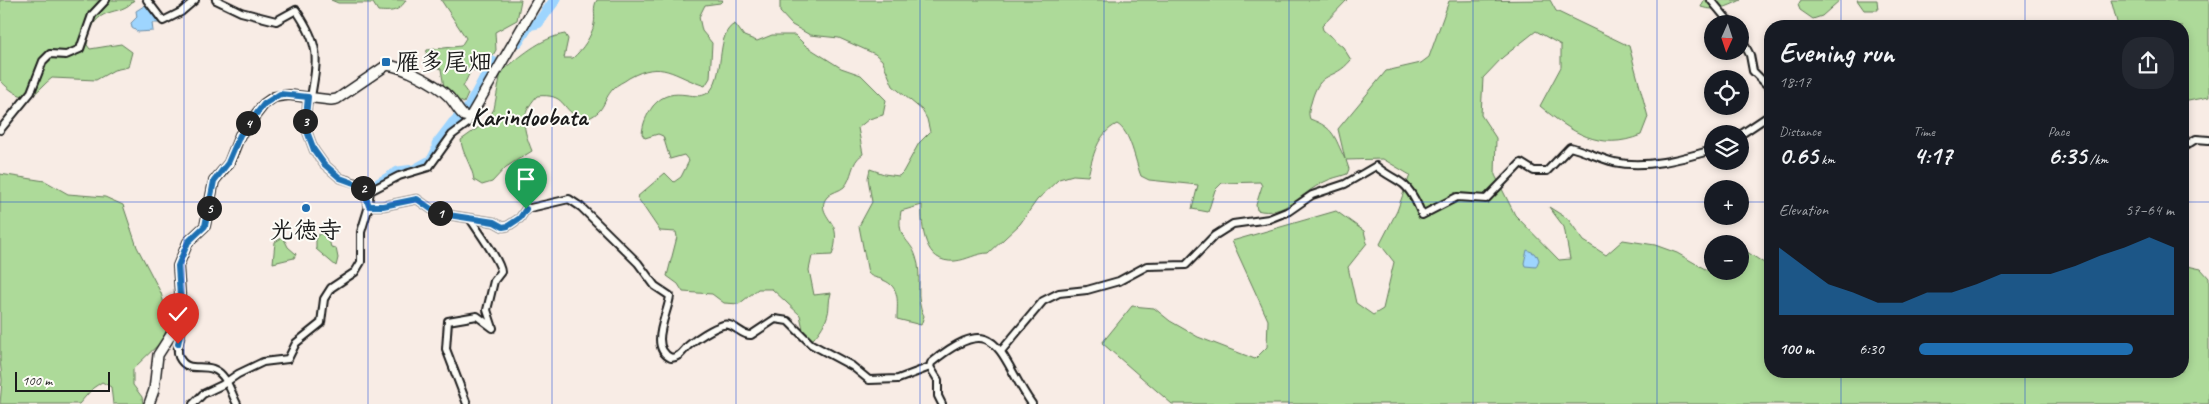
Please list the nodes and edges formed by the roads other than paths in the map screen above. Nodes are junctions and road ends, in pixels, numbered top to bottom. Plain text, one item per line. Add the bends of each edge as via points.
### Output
1 (106, 0) edge
2 (147, 0) edge
3 (195, 0) edge
4 (216, 0) edge
5 (538, 0) edge
6 (1711, 0) edge
7 (1724, 15) edge
8 (1749, 53) edge
9 (1764, 82) edge
10 (309, 97) junction
11 (464, 115) junction
12 (1764, 119) edge
13 (1749, 129) edge
14 (0, 130) edge
15 (2209, 140) edge
16 (2189, 144) edge
17 (1704, 152) edge
18 (369, 205) junction
19 (471, 220) junction
20 (179, 314) junction
21 (1002, 350) junction
22 (930, 367) junction
23 (226, 381) junction
24 (149, 404) edge
25 (193, 404) edge
26 (237, 404) edge
27 (467, 404) edge
28 (942, 404) edge
29 (1032, 404) edge

1 - 14 street via 92,15 80,49 66,55 50,54 43,61 31,92
2 - 3 street via 163,21 182,12
4 - 10 street via 242,12 276,21 296,10 314,40 318,59
5 - 11 main road
6 - 7 street
8 - 9 street via 1753,71
10 - 11 main road via 337,99 381,68 393,66 435,86
10 - 18 street via 305,126 314,150 340,178 362,186
10 - 20 main road via 280,94 274,97 264,104 240,135 228,163 214,181 205,226 188,242 178,266
11 - 18 street via 468,122 452,135 429,167 399,176 370,191
12 - 13 street
15 - 16 street via 2196,140
17 - 21 street via 1661,163 1641,163 1616,162 1570,147 1546,171 1534,171 1521,163 1486,199 1457,197 1422,215 1403,184 1386,176 1376,166 1345,184 1312,195 1289,211 1269,219 1233,224 1214,236 1186,265 1147,266 1119,281 1087,290 1059,293 1043,301
18 - 19 street via 383,206 417,199 442,214
18 - 23 street via 362,232 361,262 355,272 331,288 324,299 321,323 296,343 288,359 263,362
19 - 22 street via 494,222 503,227 520,218 526,209 568,199 580,207 638,262 655,286 670,296 659,334 663,351 671,358 682,354 695,340 721,326 729,324 747,335 775,319 788,321 811,344 846,362 869,380 898,379
19 - 27 street via 501,265 501,272 494,281 487,310 493,328 477,316 448,321 446,349
20 - 23 street via 182,326 178,350 184,363 196,369 213,369
20 - 24 main road via 174,330 158,355
21 - 22 street via 994,342 971,337 948,349 930,363
21 - 29 street
22 - 28 street via 938,380 938,396
23 - 25 street
23 - 26 street

